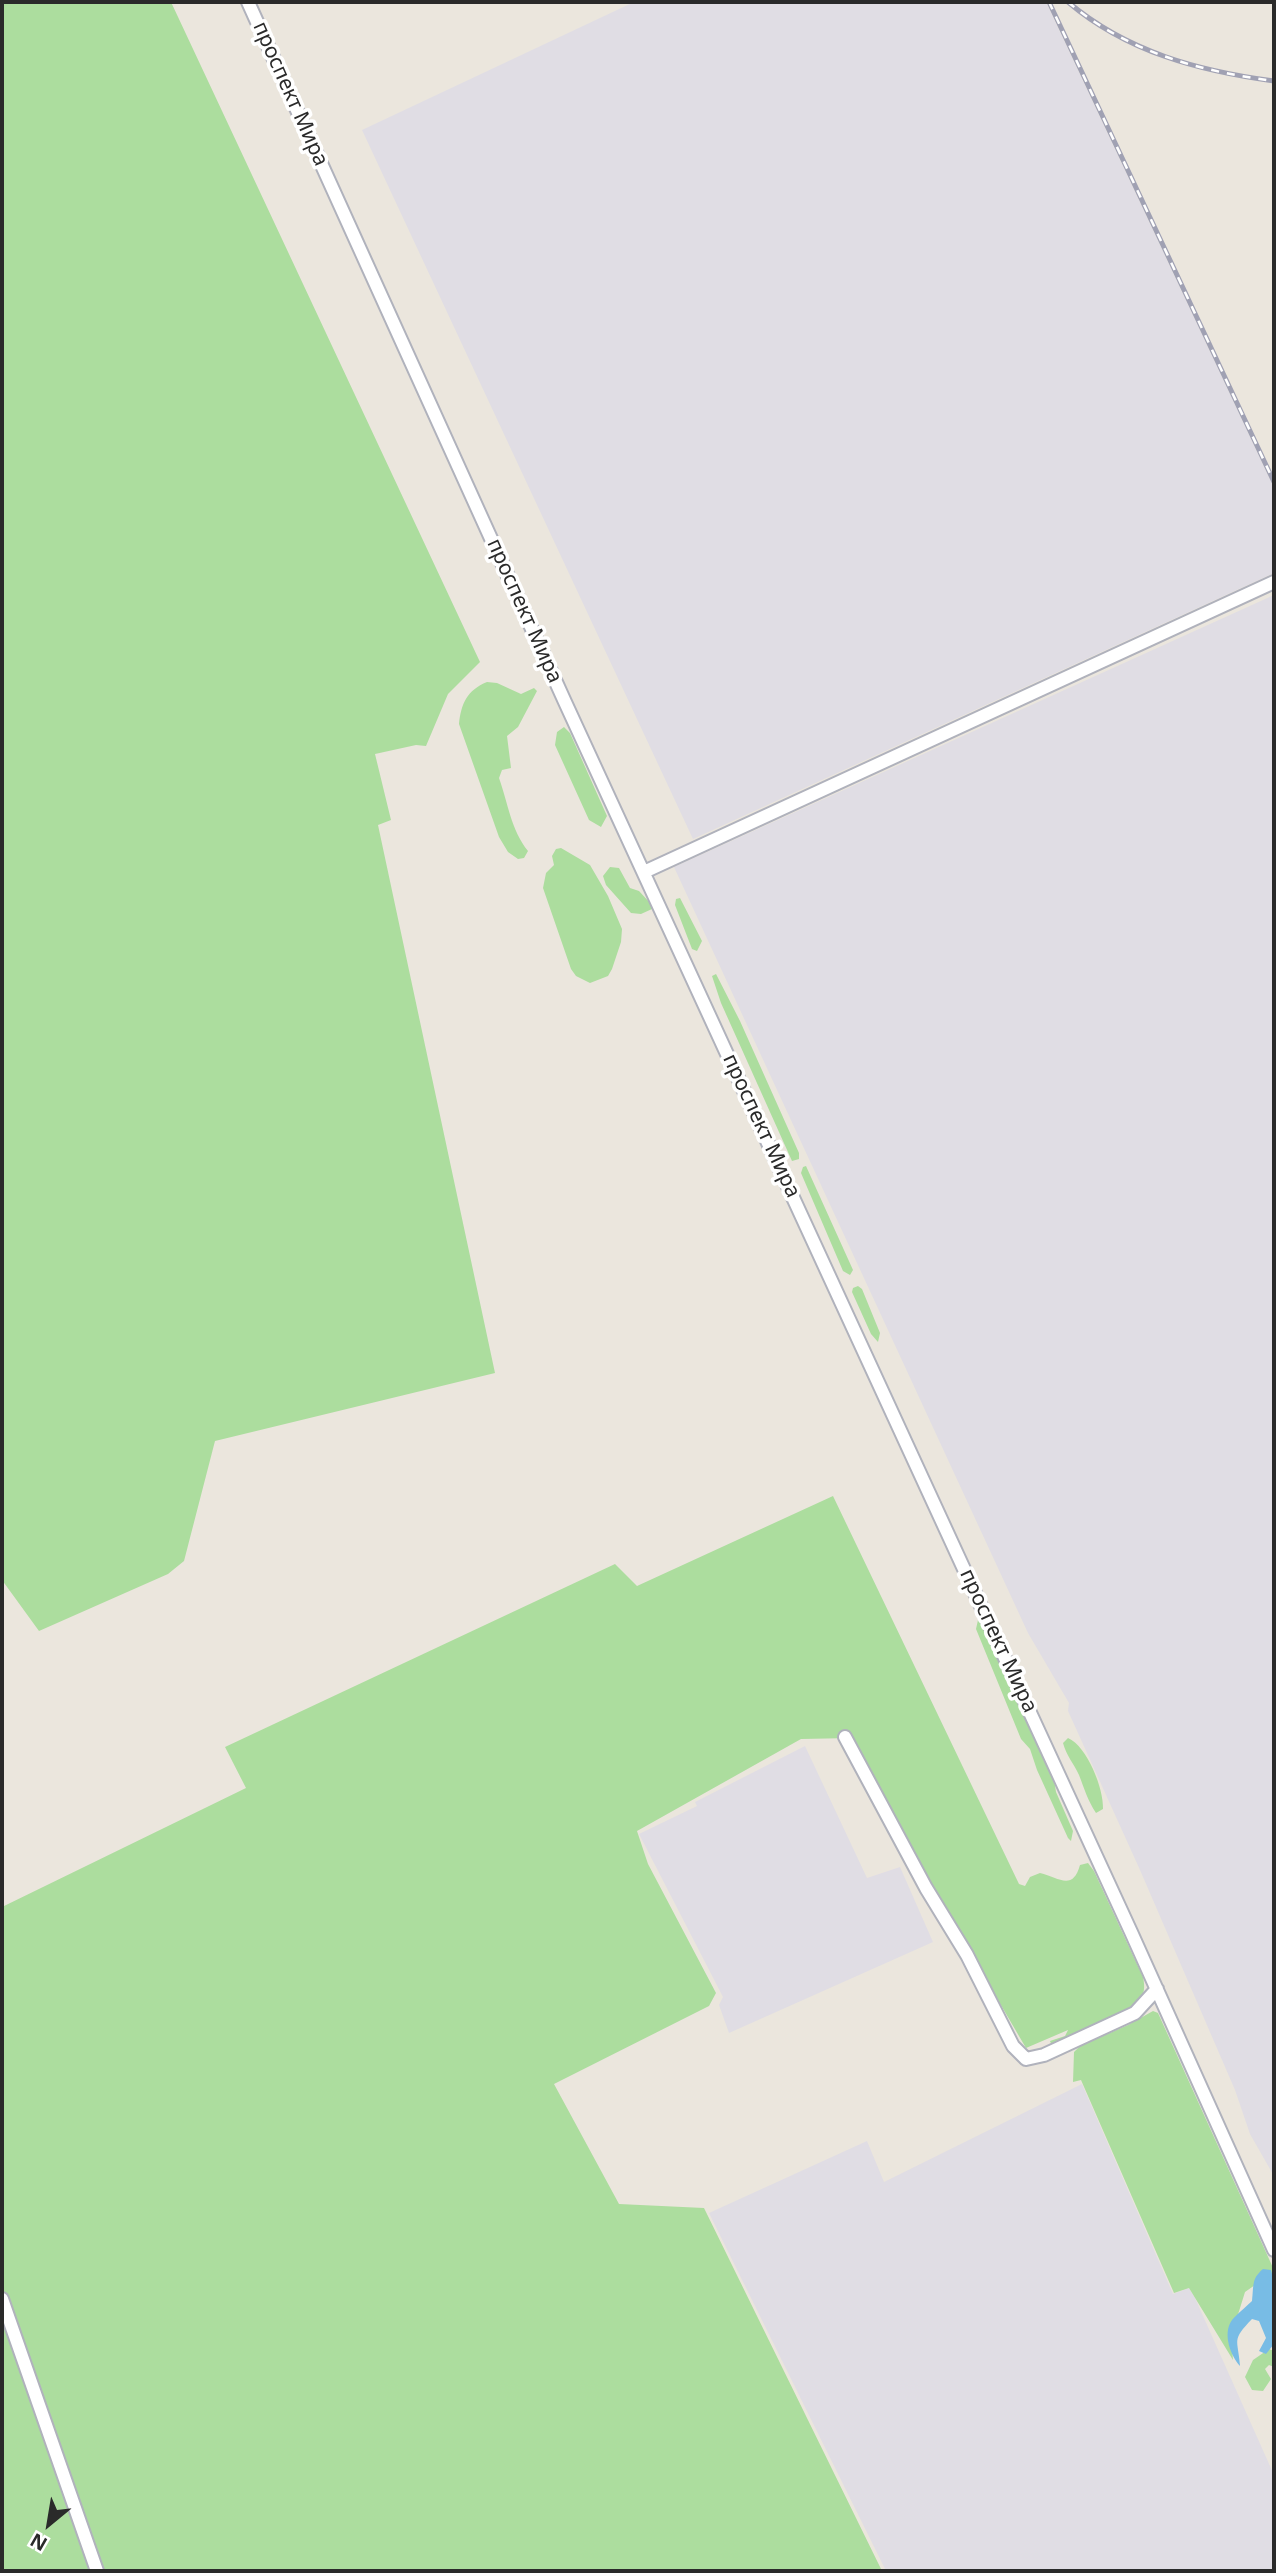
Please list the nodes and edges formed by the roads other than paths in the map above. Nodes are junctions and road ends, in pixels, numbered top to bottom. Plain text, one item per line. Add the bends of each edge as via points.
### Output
1 (248, 2) edge
2 (1274, 582) edge
3 (644, 872) junction
4 (845, 1737) dead end
5 (1157, 1989) junction
6 (1274, 2250) edge
7 (2, 2299) edge
8 (97, 2571) edge

1 - 3 street, проспект Мира
2 - 3 street
3 - 5 street, проспект Мира
4 - 5 street via 1013,2046 1026,2059 1135,2013
5 - 6 street, проспект Мира
7 - 8 street

